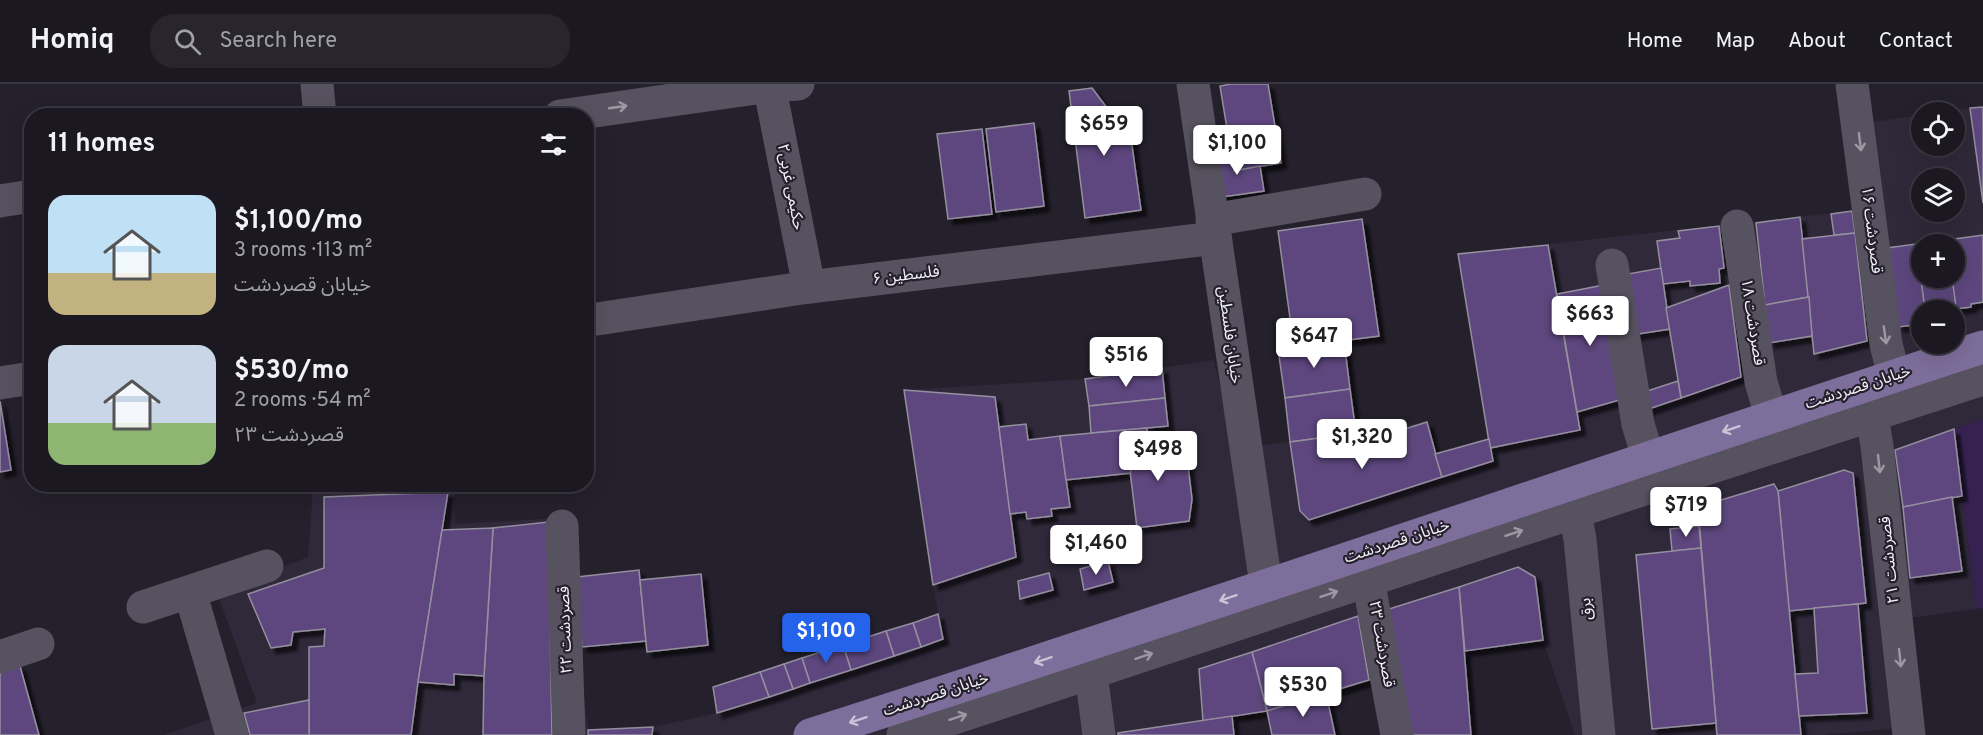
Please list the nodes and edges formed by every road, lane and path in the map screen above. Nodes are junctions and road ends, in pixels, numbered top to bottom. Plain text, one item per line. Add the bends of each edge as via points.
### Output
1 (317, 84) edge
2 (1193, 84) edge
3 (1852, 84) edge
4 (779, 85) edge
5 (319, 108) edge
6 (594, 111) edge
7 (1365, 194) dead end
8 (24, 196) edge
9 (0, 201) edge
10 (1737, 226) dead end
11 (1214, 229) junction
12 (1612, 265) dead end
13 (809, 287) junction
14 (597, 319) dead end
15 (1983, 346) edge
16 (24, 379) edge
17 (1983, 379) edge
18 (0, 383) edge
19 (1878, 392) junction
20 (1771, 416) junction
21 (1648, 457) junction
22 (1573, 498) junction
23 (562, 526) dead end
24 (267, 566) dead end
25 (1366, 567) junction
26 (1266, 585) junction
27 (190, 592) junction
28 (143, 607) dead end
29 (38, 644) dead end
30 (0, 657) edge
31 (1088, 660) junction
32 (232, 735) edge
33 (569, 735) edge
34 (810, 735) edge
35 (903, 735) edge
36 (1099, 735) edge
37 (1397, 735) edge
38 (1599, 735) edge
39 (1909, 735) edge

1 - 5 street
2 - 11 street, خیابان فلسطین
3 -> 19 street, قصردشت ۱۶ via 1886,344
6 -> 4 street
4 - 13 street, حکیمی غربی۲
7 - 11 street, فلسطین ۶
8 - 9 street
10 - 20 street, قصردشت ۱۸ via 1761,382
11 - 13 street, فلسطین ۶
11 - 26 street, خیابان فلسطین
12 - 21 street via 1638,424
13 - 14 street, فلسطین ۶
15 - 19 main road, خیابان قصردشت
16 - 18 street
17 - 19 street
19 - 20 main road, خیابان قصردشت
19 - 22 street
19 -> 39 street, قصردشت ۲۱ via 1877,446
20 -> 21 main road, خیابان قصردشت
21 - 22 main road, خیابان قصردشت
22 - 25 main road, خیابان قصردشت
22 - 38 street, برق
23 - 33 street, قصردشت ۲۲
24 - 27 street
25 - 26 main road, خیابان قصردشت
31 -> 25 street
25 - 37 street, قصردشت ۲۳
26 -> 31 main road, خیابان قصردشت
27 - 28 street
27 - 32 street
29 - 30 street
31 -> 34 main road, خیابان قصردشت
35 -> 31 street
31 - 36 street

